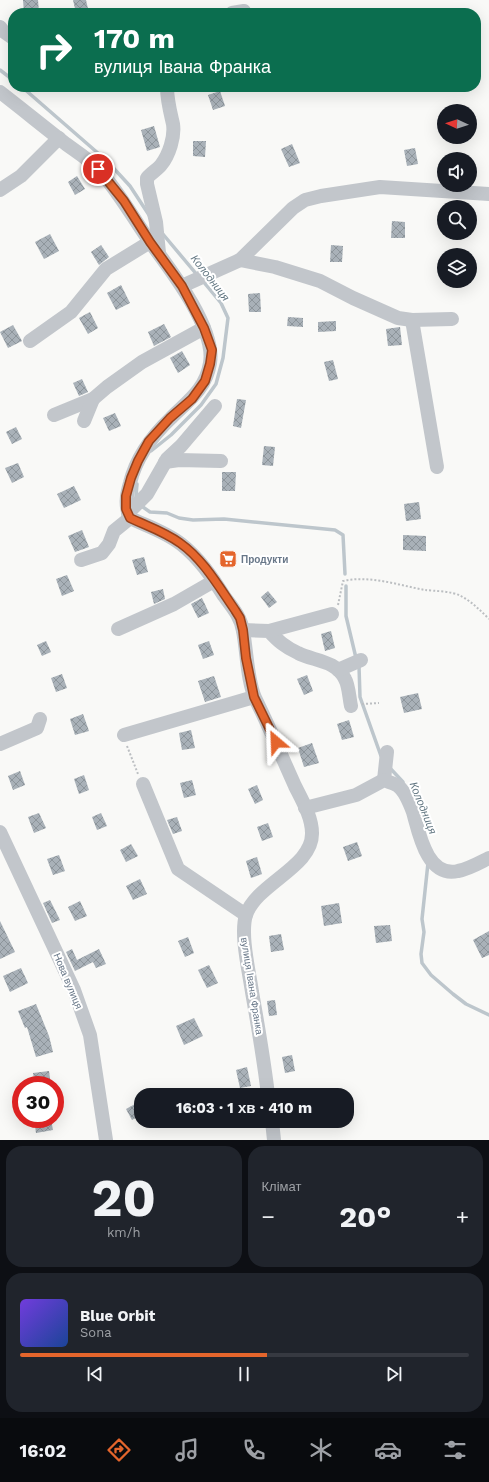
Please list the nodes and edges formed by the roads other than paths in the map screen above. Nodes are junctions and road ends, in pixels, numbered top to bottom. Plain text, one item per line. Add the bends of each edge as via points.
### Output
1 (0, 27) edge
2 (8, 34) edge
3 (0, 92) edge
4 (167, 92) edge
5 (59, 138) junction
6 (0, 190) edge
7 (489, 194) edge
8 (156, 246) junction
9 (240, 260) junction
10 (186, 284) junction
11 (452, 319) dead end
12 (412, 320) junction
13 (204, 328) junction
14 (30, 341) dead end
15 (93, 399) junction
16 (215, 406) dead end
17 (54, 415) dead end
18 (84, 421) dead end
19 (221, 461) dead end
20 (165, 462) junction
21 (437, 467) dead end
22 (130, 513) junction
23 (81, 560) dead end
24 (214, 581) junction
25 (332, 614) road end
26 (118, 629) dead end
27 (243, 630) junction
28 (269, 631) junction
29 (361, 660) dead end
30 (338, 670) junction
31 (254, 697) junction
32 (351, 706) road end
33 (40, 719) dead end
34 (124, 735) road end
35 (0, 744) edge
36 (387, 752) dead end
37 (384, 776) junction
38 (143, 784) road end
39 (306, 808) junction
40 (0, 832) edge
41 (489, 858) edge
42 (246, 915) junction
43 (267, 1088) edge
44 (273, 1128) edge
45 (106, 1140) edge
46 (274, 1140) edge

1 - 2 street
3 - 5 street
4 - 8 street via 173,126 171,142 163,162 147,178 146,184 156,222
5 - 6 street via 22,176
5 - 8 street via 98,169
7 - 9 street via 380,187 321,196 306,200 293,208
8 - 10 street
8 - 14 street via 106,269 70,312
9 - 10 street
9 - 12 street via 320,281 392,315
10 - 13 street
11 - 12 street
12 - 21 street
13 - 15 street via 142,362
13 - 22 street via 212,350 205,381 192,399 149,441 138,461 126,496 126,509
15 - 17 street
15 - 18 street
16 - 20 street
19 - 20 street
20 - 22 street via 147,494
22 - 23 street via 114,531 102,553
22 - 24 street, вулиця Івана Франка via 181,544 199,561
24 - 26 street via 174,604
24 - 27 street, вулиця Івана Франка via 240,618
25 - 28 street
27 - 28 street
27 - 31 street, вулиця Івана Франка
28 - 30 street via 279,642 299,654 324,661
29 - 30 street
30 - 32 street via 345,678
31 - 34 street
31 - 39 street, вулиця Івана Франка
33 - 35 street via 37,728
36 - 37 street
37 - 39 street via 356,795
37 - 41 street via 398,786 409,802 429,856 439,868 456,872
38 - 42 street via 178,868
39 - 42 street, вулиця Івана Франка via 312,834 310,847 300,861 253,902
40 - 45 street, Нова вулиця via 74,990 90,1035
42 - 43 street, вулиця Івана Франка via 246,952
44 - 46 street

